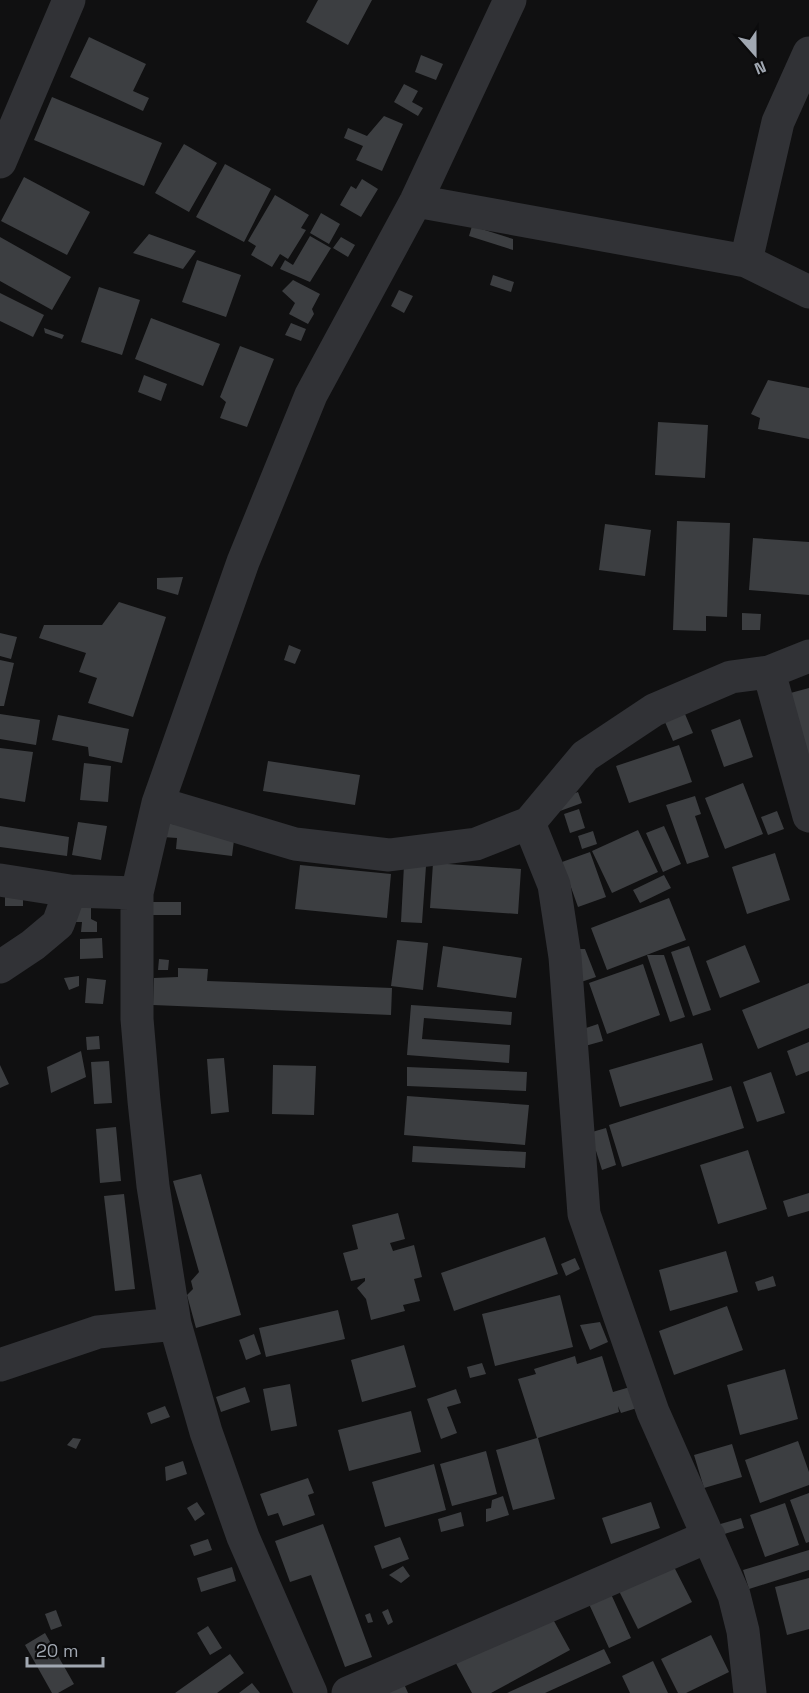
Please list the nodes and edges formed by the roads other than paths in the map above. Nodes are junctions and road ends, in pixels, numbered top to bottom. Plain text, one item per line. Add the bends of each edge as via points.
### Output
1 (69, 0) edge
2 (510, 0) edge
3 (809, 53) edge
4 (0, 162) edge
5 (416, 201) junction
6 (746, 261) junction
7 (809, 292) edge
8 (809, 656) edge
9 (769, 672) junction
10 (158, 803) junction
11 (809, 816) edge
12 (529, 823) junction
13 (0, 880) edge
14 (70, 891) junction
15 (137, 893) junction
16 (0, 967) edge
17 (176, 1324) junction
18 (0, 1365) edge
19 (709, 1536) junction
20 (311, 1693) edge
21 (348, 1693) edge
22 (750, 1693) edge

1 - 4 street
2 - 5 street
3 - 6 street via 778,122
5 - 6 street
5 - 10 street via 311,395 243,562
6 - 7 street
8 - 9 street
9 - 11 street
9 - 12 street via 731,677 654,710 585,756
10 - 12 street via 295,844 389,855 476,843
10 - 15 street
12 - 19 street via 554,885 565,957 584,1214 653,1412
13 - 14 street
14 - 15 street
14 - 16 street via 58,924
15 - 17 street via 137,1019 144,1101 153,1186
17 - 18 street via 98,1332
17 - 20 street via 206,1432 243,1537
19 - 21 street
19 - 22 street via 736,1604

